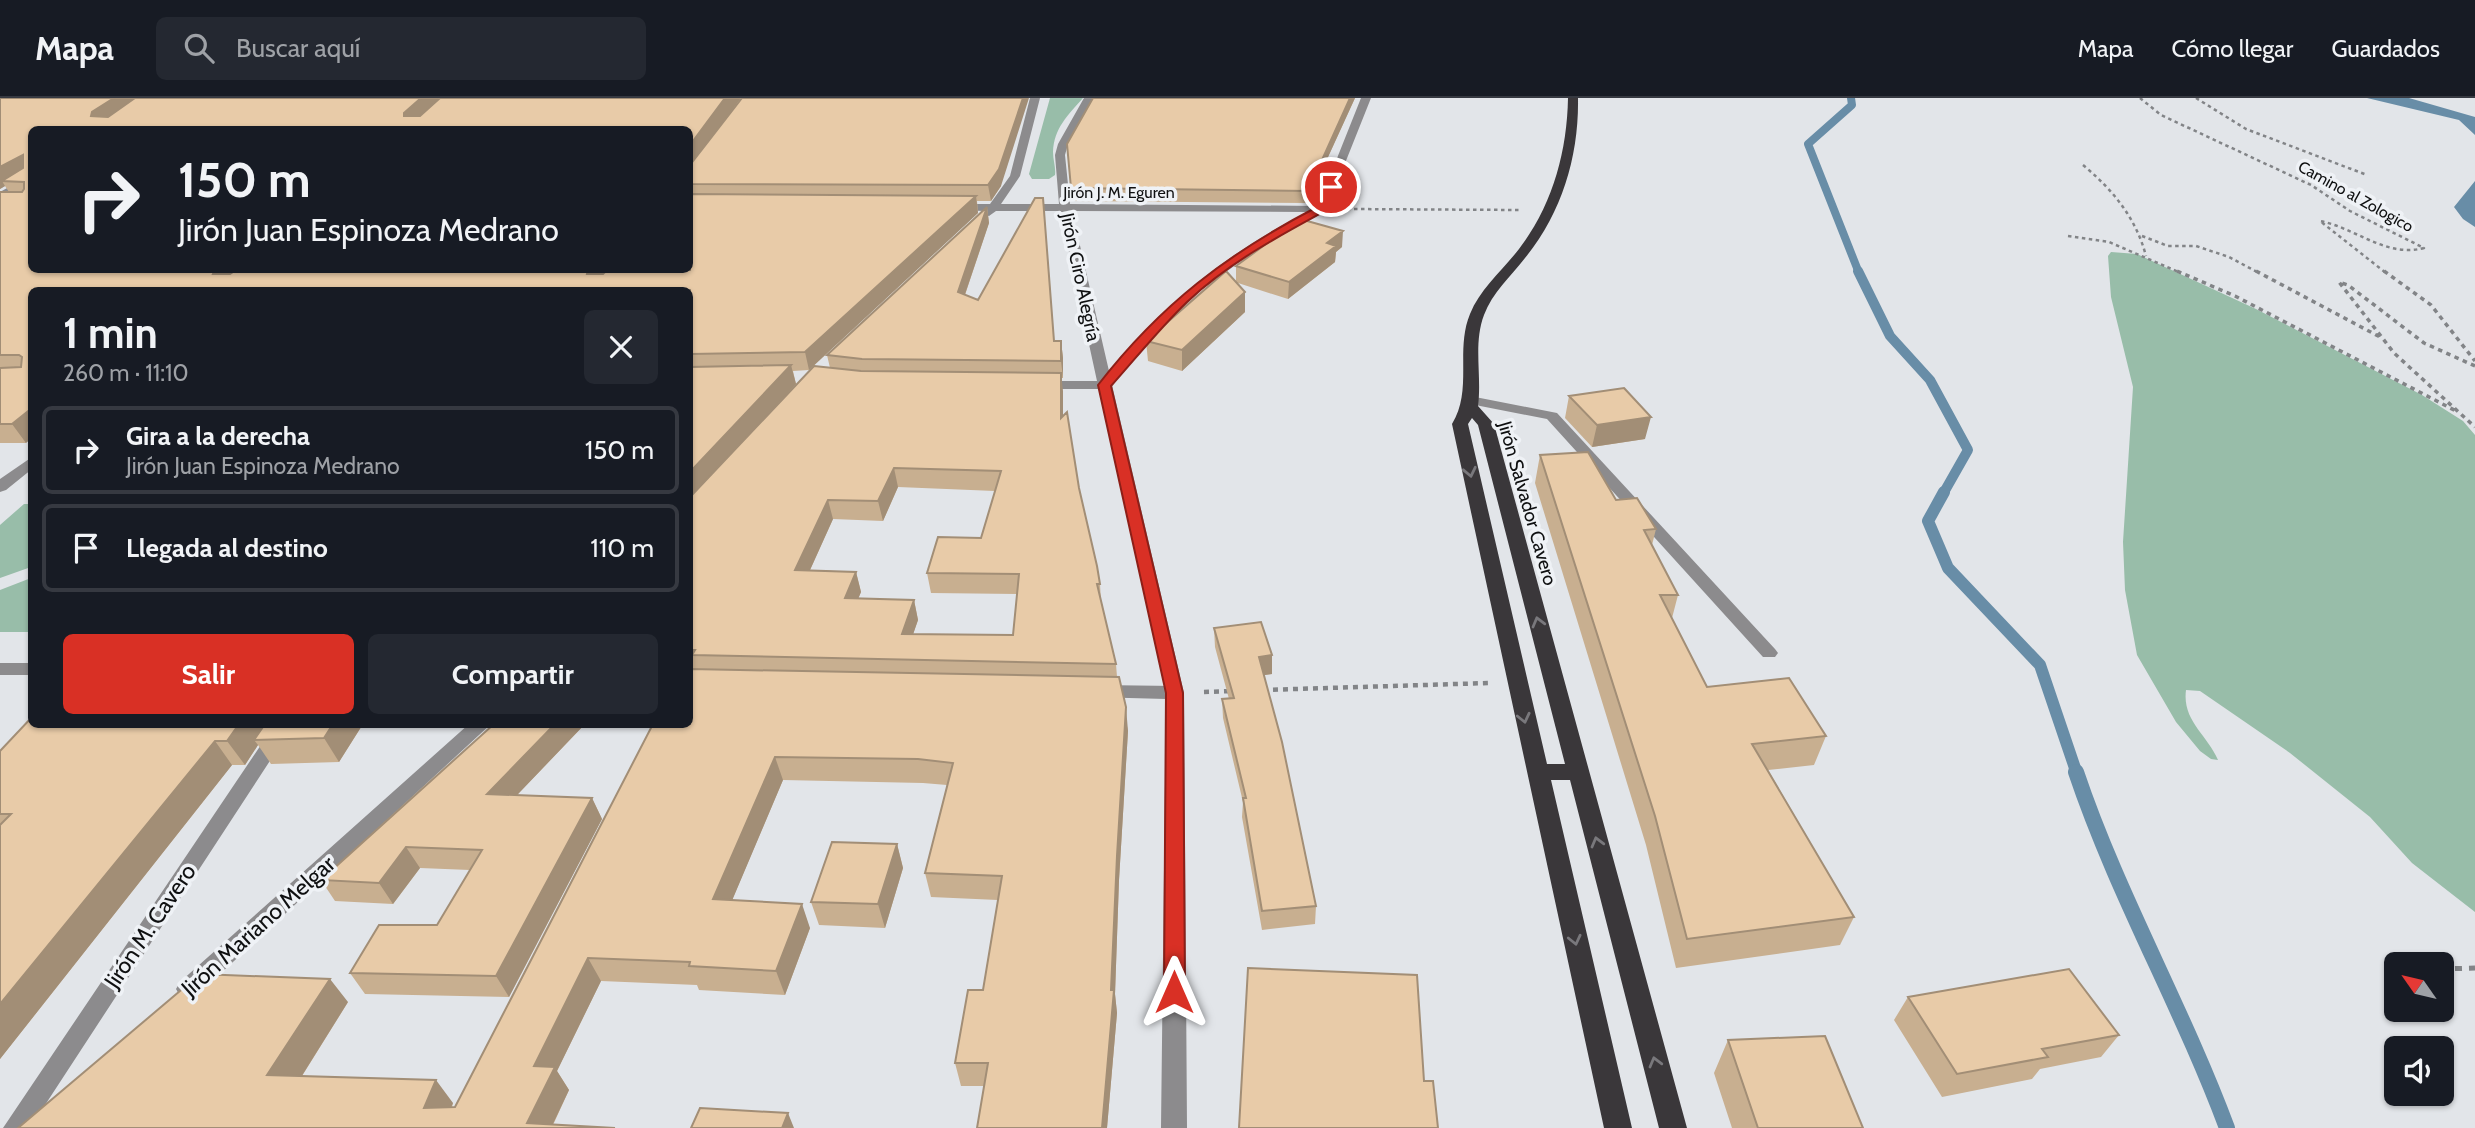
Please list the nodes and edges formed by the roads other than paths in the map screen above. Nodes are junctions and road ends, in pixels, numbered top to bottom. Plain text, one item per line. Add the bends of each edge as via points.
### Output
1 (1035, 98) edge
2 (1089, 98) edge
3 (1366, 98) edge
4 (1573, 98) edge
5 (28, 180) edge
6 (4, 201) edge
7 (939, 207) edge
8 (995, 207) junction
9 (1065, 207) junction
10 (1322, 209) junction
11 (975, 226) edge
12 (1025, 384) edge
13 (1105, 385) junction
14 (1470, 404) junction
15 (28, 464) edge
16 (0, 487) edge
17 (1769, 653) dead end
18 (28, 668) edge
19 (0, 669) edge
20 (1078, 691) edge
21 (1175, 693) junction
22 (282, 728) edge
23 (478, 728) edge
24 (1536, 772) junction
25 (1578, 772) junction
26 (176, 1000) edge
27 (54, 1110) edge
28 (16, 1128) edge
29 (33, 1128) edge
30 (1174, 1128) edge
31 (1618, 1128) edge
32 (1673, 1128) edge

1 - 8 street via 1015,176
2 - 9 street, Jirón Ciro Alegría via 1060,155
3 - 10 street
4 - 14 highway via 1574,123 1565,167 1549,211 1477,313 1470,336
5 - 6 street
7 - 8 street, Jirón J. M. Eguren
8 - 9 street, Jirón J. M. Eguren
8 - 11 street
9 - 10 street, Jirón J. M. Eguren
9 - 13 street, Jirón Ciro Alegría
10 - 13 street via 1226,265 1144,339
12 - 13 street
13 - 21 street, Jirón Ciro Alegría
14 - 17 street via 1552,416
14 -> 24 highway via 1460,424
25 -> 14 highway, Jirón Salvador Cavero via 1486,424
15 - 16 street
18 - 19 street
20 - 21 street
21 - 30 street, Jirón Ciro Alegría
22 - 28 street, Jirón M. Cavero
23 - 26 street, Jirón Mariano Melgar
24 - 25 highway
24 -> 31 highway
32 -> 25 highway, Jirón Salvador Cavero
27 - 29 street

